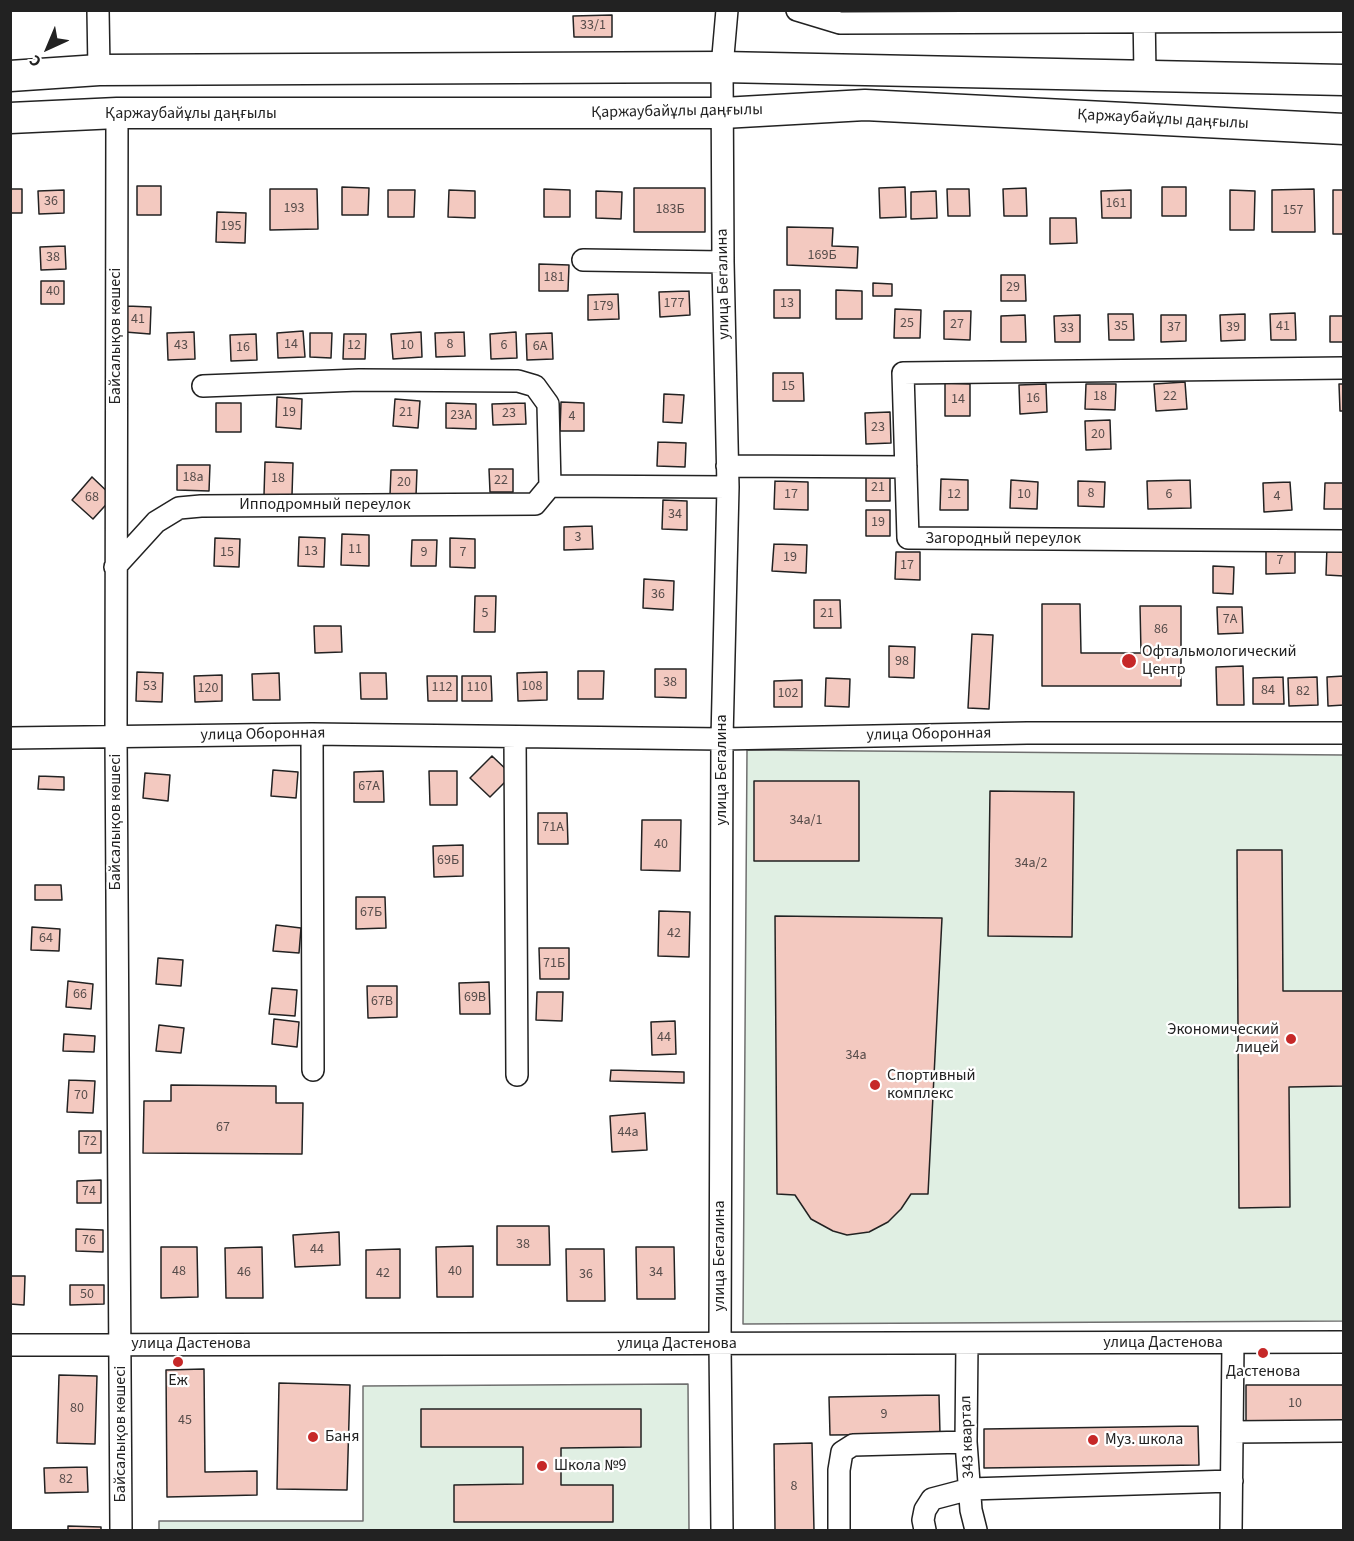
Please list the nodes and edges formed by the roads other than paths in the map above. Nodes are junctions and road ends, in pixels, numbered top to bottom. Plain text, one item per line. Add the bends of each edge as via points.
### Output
1 (98, 10) edge
2 (727, 10) edge
3 (797, 10) edge
4 (1144, 16) edge
5 (1344, 21) edge
6 (722, 67) junction
7 (99, 70) junction
8 (1145, 75) junction
9 (10, 76) edge
10 (1344, 80) edge
11 (117, 113) junction
12 (723, 113) junction
13 (10, 118) edge
14 (1344, 129) edge
15 (583, 260) dead end
16 (723, 262) junction
17 (1344, 368) edge
18 (203, 386) dead end
19 (727, 466) junction
20 (906, 467) junction
21 (550, 486) junction
22 (728, 487) junction
23 (1344, 541) edge
24 (115, 567) junction
25 (1344, 733) edge
26 (312, 734) junction
27 (116, 737) junction
28 (515, 737) junction
29 (10, 738) edge
30 (722, 739) junction
31 (313, 1070) dead end
32 (517, 1075) dead end
33 (1344, 1342) edge
34 (967, 1343) junction
35 (1233, 1343) junction
36 (120, 1344) junction
37 (720, 1344) junction
38 (10, 1345) edge
39 (1344, 1431) edge
40 (1232, 1432) junction
41 (966, 1442) junction
42 (1232, 1481) junction
43 (970, 1489) junction
44 (121, 1530) edge
45 (722, 1530) edge
46 (839, 1530) edge
47 (925, 1530) edge
48 (976, 1530) edge
49 (1231, 1530) edge

1 - 7 street
2 - 6 street, улица Бегалина
3 - 4 street via 840,23
4 - 5 street
4 - 8 street
6 - 7 highway
6 - 8 highway
6 - 12 street, улица Бегалина
7 - 9 highway
8 - 10 highway
11 - 12 highway, Қаржаубайұлы даңғылы
11 - 13 highway, Қаржаубайұлы даңғылы
11 - 24 street, Байсалықов көшесі
12 - 14 highway, Қаржаубайұлы даңғылы via 865,105
12 - 16 street, улица Бегалина
15 - 16 street
16 - 19 street, улица Бегалина
17 - 20 street, Загородный переулок via 903,373
18 - 21 street via 348,380 518,381 535,386 548,404
19 - 20 street
19 - 22 street, улица Бегалина
20 - 23 street, Загородный переулок via 908,538
21 - 22 street
21 - 24 street, Ипподромный переулок via 535,504 178,508 156,522
22 - 30 street, улица Бегалина
24 - 27 street, Байсалықов көшесі
25 - 30 street, улица Оборонная via 1027,733
26 - 27 street, улица Оборонная
26 - 28 street, улица Оборонная
26 - 31 street
27 - 29 street, улица Оборонная
27 - 36 street, Байсалықов көшесі
28 - 30 street, улица Оборонная
28 - 32 street
30 - 37 street, улица Бегалина
33 - 35 street, улица Дастенова
34 - 35 street, улица Дастенова
34 - 37 street, улица Дастенова
34 - 41 street, 343 квартал
35 - 40 street
36 - 37 street, улица Дастенова
36 - 38 street, улица Дастенова
36 - 44 street, Байсалықов көшесі
37 - 45 street, улица Бегалина
39 - 40 street
40 - 42 street
41 - 43 street, 343 квартал
41 - 46 street via 853,1445 842,1452
42 - 43 street
42 - 49 street
43 - 47 street via 932,1499 925,1510
43 - 48 street, 343 квартал

